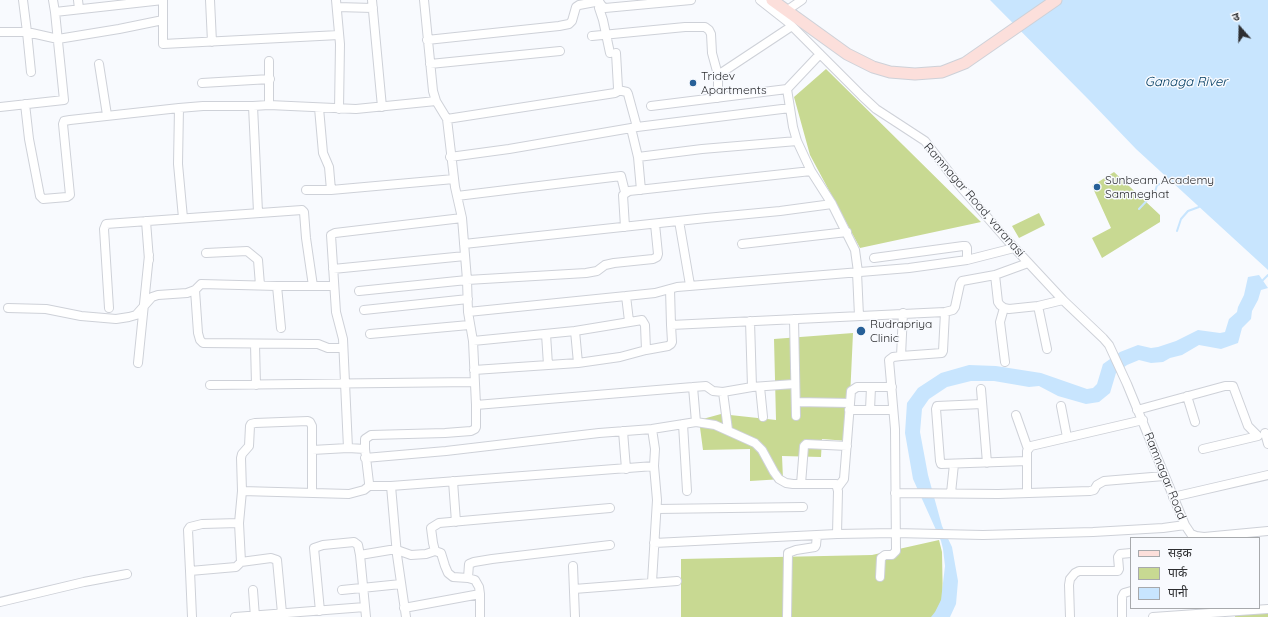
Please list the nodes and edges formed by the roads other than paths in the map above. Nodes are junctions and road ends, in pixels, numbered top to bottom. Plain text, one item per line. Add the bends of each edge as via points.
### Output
1 (22, 0) edge
2 (53, 0) edge
3 (78, 0) edge
4 (163, 0) edge
5 (210, 0) edge
6 (424, 0) edge
7 (691, 0) edge
8 (760, 0) edge
9 (772, 0) edge
10 (802, 0) edge
11 (1056, 0) edge
12 (124, 2) edge
13 (598, 3) edge
14 (336, 4) edge
15 (372, 4) edge
16 (79, 9) junction
17 (786, 11) junction
18 (55, 12) junction
19 (163, 20) junction
20 (792, 26) junction
21 (0, 32) edge
22 (27, 32) junction
23 (606, 34) junction
24 (339, 35) junction
25 (592, 36) dead end
26 (58, 39) junction
27 (427, 40) junction
28 (212, 42) junction
29 (560, 51) dead end
30 (820, 54) junction
31 (269, 61) dead end
32 (99, 64) dead end
33 (430, 64) junction
34 (31, 72) dead end
35 (718, 75) junction
36 (270, 79) junction
37 (202, 83) dead end
38 (787, 89) junction
39 (618, 90) junction
40 (718, 98) junction
41 (436, 101) junction
42 (25, 104) junction
43 (269, 105) junction
44 (253, 106) junction
45 (651, 106) dead end
46 (0, 107) edge
47 (382, 107) junction
48 (179, 108) junction
49 (319, 108) junction
50 (790, 108) junction
51 (339, 109) junction
52 (107, 116) junction
53 (447, 119) junction
54 (634, 128) junction
55 (797, 141) junction
56 (450, 156) junction
57 (638, 157) junction
58 (811, 171) junction
59 (454, 179) junction
60 (306, 190) dead end
61 (330, 190) junction
62 (641, 190) junction
63 (625, 192) junction
64 (457, 196) junction
65 (832, 204) junction
66 (258, 212) junction
67 (183, 218) junction
68 (462, 218) junction
69 (146, 221) junction
70 (679, 221) junction
71 (655, 224) junction
72 (626, 227) junction
73 (847, 232) junction
74 (464, 244) junction
75 (742, 244) dead end
76 (1014, 248) junction
77 (916, 252) junction
78 (206, 253) dead end
79 (149, 255) junction
80 (465, 256) junction
81 (874, 258) dead end
82 (967, 260) junction
83 (1028, 263) junction
84 (918, 267) junction
85 (333, 269) junction
86 (858, 272) junction
87 (995, 275) junction
88 (468, 280) junction
89 (260, 285) junction
90 (277, 286) junction
91 (313, 286) junction
92 (334, 286) junction
93 (690, 286) junction
94 (670, 289) junction
95 (195, 290) junction
96 (359, 291) dead end
97 (626, 296) junction
98 (152, 297) junction
99 (468, 299) junction
100 (1063, 300) junction
101 (144, 306) junction
102 (1038, 306) junction
103 (8, 308) dead end
104 (109, 308) dead end
105 (1004, 308) junction
106 (364, 310) dead end
107 (468, 312) junction
108 (945, 312) junction
109 (903, 313) junction
110 (859, 316) junction
111 (794, 319) junction
112 (629, 321) junction
113 (750, 322) junction
114 (469, 325) junction
115 (671, 325) junction
116 (281, 328) dead end
117 (575, 331) junction
118 (370, 334) dead end
119 (546, 334) junction
120 (473, 341) junction
121 (255, 344) junction
122 (1109, 346) joint
123 (343, 348) junction
124 (1047, 349) dead end
125 (646, 350) junction
126 (901, 356) junction
127 (1005, 362) dead end
128 (138, 363) dead end
129 (578, 363) junction
130 (548, 365) junction
131 (474, 370) junction
132 (474, 382) junction
133 (344, 383) junction
134 (794, 384) junction
135 (210, 385) dead end
136 (256, 385) junction
137 (693, 387) junction
138 (756, 387) junction
139 (871, 387) junction
140 (892, 387) junction
141 (981, 389) dead end
142 (723, 392) junction
143 (1187, 396) junction
144 (796, 402) junction
145 (982, 404) junction
146 (476, 405) junction
147 (849, 406) junction
148 (1061, 406) dead end
149 (870, 410) junction
150 (894, 410) junction
151 (1137, 410) junction
152 (1016, 415) dead end
153 (796, 416) dead end
154 (763, 417) dead end
155 (1142, 420) junction
156 (696, 422) junction
157 (1195, 422) dead end
158 (683, 424) junction
159 (652, 429) junction
160 (728, 430) junction
161 (623, 431) junction
162 (1264, 434) edge
163 (1067, 437) junction
164 (1268, 444) edge
165 (847, 446) junction
166 (348, 448) junction
167 (1203, 448) dead end
168 (364, 449) junction
169 (1028, 449) junction
170 (312, 450) junction
171 (365, 458) junction
172 (1027, 461) junction
173 (987, 463) junction
174 (954, 464) junction
175 (654, 466) junction
176 (626, 469) junction
177 (1268, 475) edge
178 (1164, 476) junction
179 (453, 481) junction
180 (802, 484) junction
181 (369, 486) junction
182 (391, 486) junction
183 (838, 487) junction
184 (242, 491) junction
185 (687, 491) dead end
186 (1027, 492) junction
187 (312, 493) junction
188 (895, 493) junction
189 (952, 493) junction
190 (1174, 497) junction
191 (803, 507) dead end
192 (610, 508) dead end
193 (657, 509) junction
194 (456, 522) junction
195 (239, 523) junction
196 (1185, 524) junction
197 (1268, 531) edge
198 (895, 533) junction
199 (837, 534) junction
200 (816, 535) junction
201 (1196, 537) edge
202 (1228, 537) edge
203 (654, 543) junction
204 (610, 545) dead end
205 (397, 550) junction
206 (435, 551) junction
207 (1130, 553) edge
208 (360, 555) junction
209 (241, 562) junction
210 (573, 566) dead end
211 (190, 571) junction
212 (127, 574) dead end
213 (880, 576) dead end
214 (468, 578) junction
215 (677, 581) dead end
216 (652, 582) junction
217 (401, 584) junction
218 (363, 588) junction
219 (574, 589) junction
220 (253, 590) dead end
221 (342, 590) dead end
222 (1130, 591) edge
223 (480, 594) junction
224 (0, 602) edge
225 (365, 607) junction
226 (404, 608) junction
227 (1268, 609) edge
228 (1236, 610) edge
229 (320, 611) junction
230 (282, 613) junction
231 (1215, 615) edge
232 (255, 616) edge
233 (192, 617) edge
234 (234, 617) edge
235 (366, 617) edge
236 (406, 617) edge
237 (480, 617) edge
238 (575, 617) edge
239 (787, 617) edge
240 (1070, 617) edge
241 (1122, 617) edge
242 (1153, 617) edge

1 - 22 street
2 - 18 street
3 - 16 street
4 - 12 street
4 - 19 street
5 - 28 street
6 - 27 street
7 - 13 street via 605,8
8 - 20 street, Ramnagar Road, varanasi
9 - 17 main road
10 - 17 street
11 - 17 main road via 965,63 942,72 914,74 890,72 873,67 847,54
12 - 16 street
13 - 23 street
13 - 27 street via 576,7 569,24
14 - 15 street
14 - 24 street
15 - 47 street
16 - 18 street
18 - 26 street
19 - 26 street
19 - 28 street via 163,44
20 - 30 street, Ramnagar Road, varanasi
20 - 35 street
21 - 22 street
22 - 26 street
22 - 34 street
23 - 25 street
23 - 35 street via 706,27 711,34 712,54
23 - 39 street via 613,53
24 - 28 street
24 - 51 street
26 - 42 street via 64,100
27 - 33 street
29 - 33 street
30 - 38 street
30 - 76 street, Ramnagar Road, varanasi via 876,109 925,141
31 - 36 street
32 - 52 street
33 - 41 street
35 - 40 street
36 - 37 street
36 - 43 street
38 - 40 street
38 - 50 street
39 - 53 street via 615,93
39 - 54 street via 628,94
40 - 45 street
41 - 47 street
41 - 53 street
42 - 46 street
42 - 52 street via 29,139 40,196 43,199 70,195 64,122
43 - 44 street
43 - 49 street
44 - 48 street
44 - 66 street
47 - 51 street
48 - 52 street
48 - 67 street via 178,164
49 - 51 street
49 - 61 street via 323,153 329,167
50 - 54 street
50 - 55 street
53 - 56 street
54 - 56 street
54 - 57 street
55 - 57 street via 702,148
55 - 58 street
56 - 59 street
57 - 62 street
58 - 62 street
58 - 65 street
59 - 61 street
59 - 64 street
60 - 61 street
62 - 63 street
63 - 64 street via 621,176
63 - 72 street via 622,199
64 - 68 street
65 - 70 street
65 - 73 street
66 - 67 street
66 - 91 street via 304,212
67 - 69 street
68 - 74 street
68 - 85 street via 333,233 330,238
69 - 79 street
69 - 104 street via 106,224 104,229
70 - 71 street
70 - 93 street
71 - 72 street
71 - 88 street via 658,254 653,259 614,263 586,273
72 - 74 street
73 - 75 street
73 - 86 street via 855,250
74 - 80 street
76 - 82 street
76 - 83 street, Ramnagar Road, varanasi
77 - 81 street
77 - 82 street via 966,246
77 - 84 street
78 - 89 street via 247,251 258,260
79 - 98 street
79 - 101 street
80 - 85 street
80 - 88 street
82 - 84 street
83 - 87 street
83 - 100 street, Ramnagar Road, varanasi
84 - 86 street
85 - 92 street
86 - 93 street
86 - 110 street
87 - 105 street via 998,302
87 - 108 street via 962,281 955,307
88 - 96 street
88 - 99 street
89 - 90 street
89 - 95 street via 201,284
90 - 91 street
90 - 116 street
91 - 92 street
92 - 123 street
93 - 94 street
94 - 97 street
94 - 115 street
95 - 98 street
95 - 121 street via 198,333 203,343
97 - 107 street
97 - 112 street
98 - 101 street
99 - 106 street
99 - 107 street
100 - 102 street
100 - 122 street, Ramnagar Road, varanasi
101 - 103 street via 136,315 116,319 46,309
101 - 128 street
102 - 105 street
102 - 124 street
105 - 127 street via 1000,322
107 - 114 street
108 - 109 street
108 - 126 street via 944,351
109 - 110 street
109 - 126 street
110 - 111 street
111 - 113 street
111 - 134 street
112 - 117 street
112 - 125 street via 644,321
113 - 115 street
113 - 138 street
114 - 118 street
114 - 120 street
115 - 125 street via 671,344
117 - 119 street
117 - 129 street
119 - 120 street
119 - 130 street
120 - 131 street
121 - 123 street via 311,344
121 - 136 street
122 - 151 street, Ramnagar Road
123 - 133 street
125 - 129 street
126 - 140 street via 889,360
129 - 130 street
130 - 131 street
131 - 132 street
132 - 133 street
132 - 146 street
133 - 136 street
133 - 166 street
134 - 138 street
134 - 144 street
135 - 136 street
137 - 142 street via 706,386 710,390
137 - 146 street
137 - 156 street
138 - 142 street
138 - 154 street
139 - 140 street
139 - 147 street via 852,389
139 - 149 street
140 - 150 street
141 - 145 street
142 - 160 street
143 - 151 street
143 - 157 street
143 - 162 street via 1233,386 1248,426
144 - 147 street
144 - 153 street
145 - 173 street
145 - 174 street via 937,406 940,461 944,465
146 - 168 street via 476,427 471,431 371,435 364,439
147 - 149 street
147 - 165 street
148 - 163 street
149 - 150 street
150 - 188 street
151 - 155 street, Ramnagar Road
152 - 169 street
155 - 163 street
155 - 178 street, Ramnagar Road
156 - 158 street
156 - 160 street
158 - 159 street
158 - 185 street
159 - 161 street
159 - 175 street
160 - 180 street via 755,443 779,479 786,483
161 - 171 street
161 - 176 street
162 - 164 street
162 - 167 street
163 - 169 street via 1036,444
165 - 180 street via 806,444
165 - 183 street via 844,479
166 - 168 street
166 - 170 street
168 - 171 street
169 - 172 street
170 - 184 street via 312,426 308,421 251,424 249,446 241,458
170 - 187 street
171 - 181 street
172 - 173 street
172 - 186 street
173 - 174 street
174 - 189 street
175 - 176 street
175 - 193 street
176 - 179 street
177 - 190 street
178 - 186 street via 1104,481 1090,491
178 - 190 street, Ramnagar Road
179 - 182 street
179 - 194 street
180 - 183 street via 833,483
181 - 182 street
181 - 187 street via 349,494
182 - 205 street
183 - 199 street
184 - 187 street
184 - 195 street
186 - 189 street
188 - 189 street
188 - 198 street
190 - 196 street, Ramnagar Road
191 - 193 street
192 - 194 street
193 - 203 street
194 - 206 street via 439,523 431,528
195 - 209 street
195 - 211 street via 202,524 190,527
196 - 198 street via 1163,528 1093,532 983,535
196 - 201 street, Ramnagar Road
197 - 202 street, Ramnagar Road
198 - 199 street
198 - 213 street via 896,551 892,555 880,558
199 - 200 street
200 - 203 street
200 - 239 street via 815,547 788,553
203 - 216 street
204 - 214 street via 474,562 469,564
205 - 206 street via 411,555
205 - 208 street
205 - 217 street
206 - 214 street via 441,553 448,573 453,577
207 - 240 street via 1120,554 1118,571 1075,573 1069,585
208 - 218 street
208 - 229 street via 358,545 354,542 314,548
209 - 211 street via 236,567
209 - 230 street via 271,558 277,560
210 - 219 street
211 - 233 street
212 - 224 street
214 - 223 street via 475,580
215 - 216 street
216 - 219 street
217 - 218 street
217 - 226 street
218 - 221 street
218 - 225 street
219 - 238 street
220 - 232 street
222 - 241 street via 1124,593 1122,597
223 - 226 street
223 - 237 street
225 - 229 street
225 - 235 street
226 - 236 street
227 - 228 street
228 - 231 street
229 - 230 street
230 - 232 street
231 - 242 street
232 - 234 street

